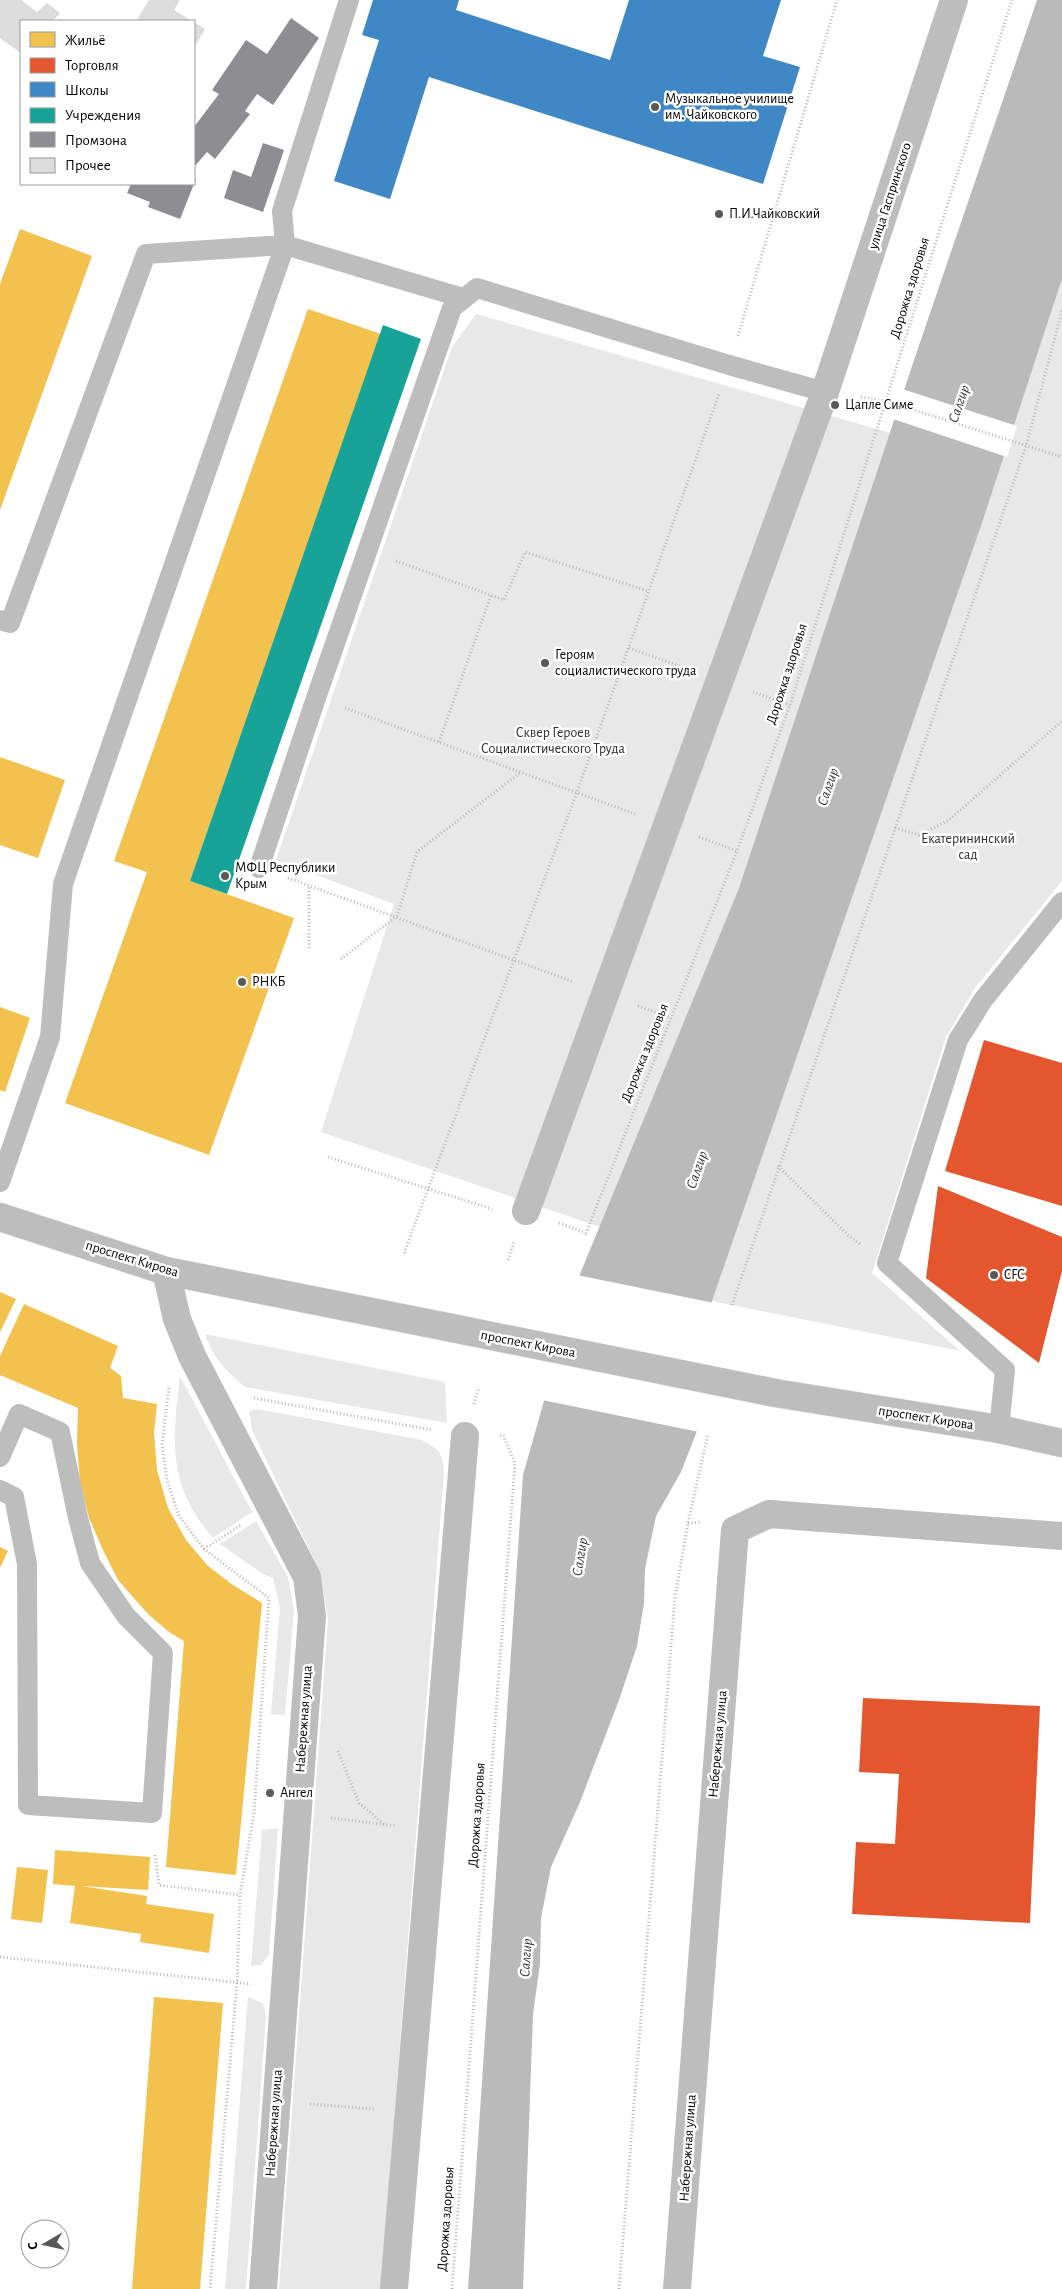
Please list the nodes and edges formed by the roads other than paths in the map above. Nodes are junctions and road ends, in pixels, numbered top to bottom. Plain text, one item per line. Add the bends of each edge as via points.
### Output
1 (349, 0) edge
2 (954, 0) edge
3 (285, 245) junction
4 (464, 298) junction
5 (825, 392) junction
6 (0, 620) edge
7 (259, 868) road end
8 (1062, 902) edge
9 (0, 1182) edge
10 (526, 1211) road end
11 (0, 1217) edge
12 (166, 1271) junction
13 (999, 1430) junction
14 (465, 1436) road end
15 (1062, 1444) edge
16 (0, 1457) edge
17 (0, 1490) edge
18 (1062, 1536) edge
19 (263, 2289) edge
20 (394, 2289) edge
21 (677, 2289) edge

1 - 3 lane via 282,211
2 - 5 street, улица Гаспринского
3 - 4 lane
3 - 6 lane via 146,254 10,623
3 - 9 lane via 63,884 50,1037
4 - 5 lane via 477,288 729,366
4 - 7 lane via 452,308
5 - 10 street, улица Гаспринского
8 - 13 lane via 983,1000 958,1040 887,1263 1005,1370
11 - 12 street, проспект Кирова
12 - 13 street, проспект Кирова, bridge via 775,1393
12 - 19 street, Набережная улица via 178,1319 192,1356 307,1576 312,1616
13 - 15 street, проспект Кирова
14 - 20 street
16 - 17 lane via 19,1414 60,1432 90,1563 126,1616 163,1653 152,1813 28,1805 27,1564 14,1497
18 - 21 street, Набережная улица via 769,1514 735,1530

